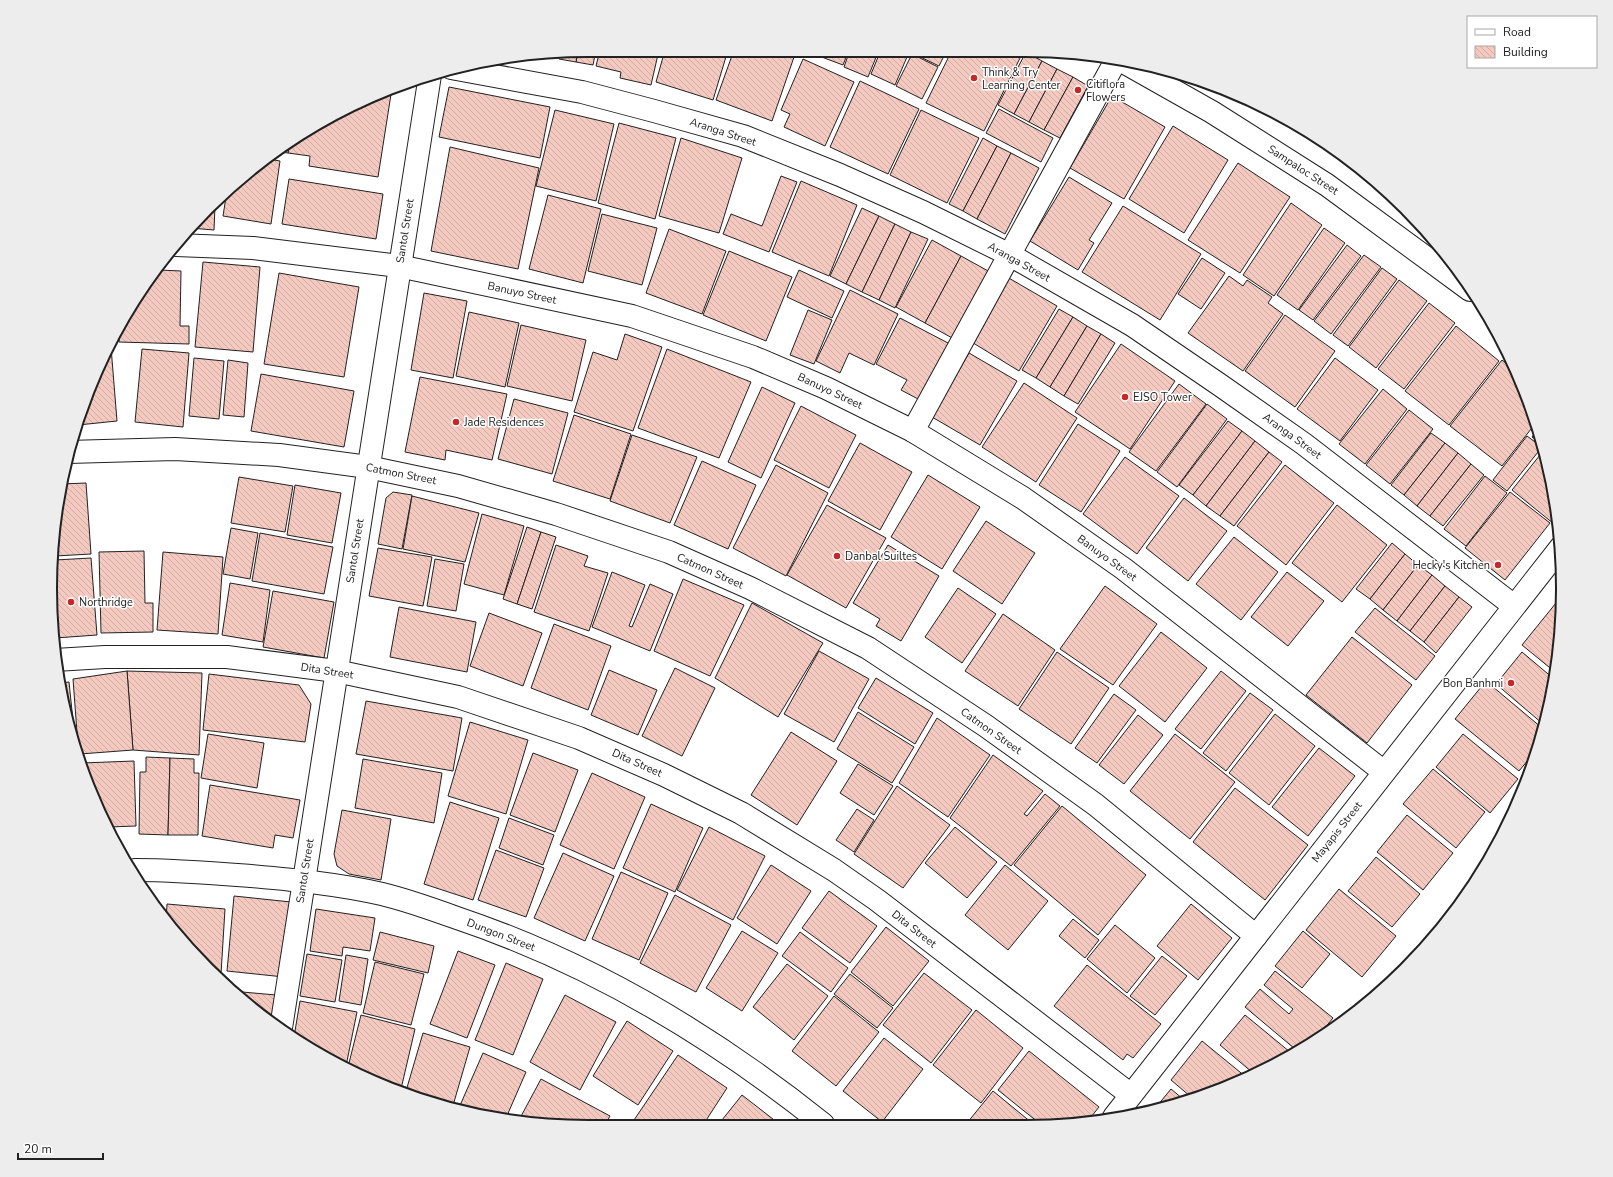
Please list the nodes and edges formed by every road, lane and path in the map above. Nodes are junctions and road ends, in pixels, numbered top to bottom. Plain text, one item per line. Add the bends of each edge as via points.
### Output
1 (1113, 65) edge
2 (1135, 69) edge
3 (468, 71) edge
4 (429, 82) edge
5 (183, 245) edge
6 (1010, 255) junction
7 (399, 266) junction
8 (1457, 280) edge
9 (912, 431) junction
10 (75, 452) edge
11 (368, 467) junction
12 (1555, 555) edge
13 (1514, 606) junction
14 (62, 660) edge
15 (336, 671) junction
16 (1384, 772) junction
17 (138, 870) edge
18 (304, 880) junction
19 (1256, 936) junction
20 (282, 1022) edge
21 (1131, 1095) junction
22 (1118, 1111) edge
23 (818, 1120) edge

1 - 6 street
2 - 8 street, Sampaloc Street via 1212,112 1328,185
3 - 6 street, Aranga Street via 582,92 743,136 847,178
4 - 7 street, Santol Street
5 - 7 street, Banuyo Street via 253,248
6 - 9 street
6 - 13 street, Aranga Street via 1132,325 1220,385 1304,444
7 - 9 street, Banuyo Street via 632,316 753,357 826,388
7 - 11 street, Santol Street
9 - 16 street, Banuyo Street via 1023,498 1124,569
10 - 11 street, Catmon Street via 175,449 279,455
11 - 15 street, Santol Street
11 - 19 street, Catmon Street via 458,486 556,514 669,552 750,588 868,648 986,726 1096,806
12 - 13 street, Mayapis Street
13 - 16 street, Mayapis Street
14 - 15 street, Dita Street via 227,657
15 - 18 street, Santol Street
15 - 21 street, Dita Street via 458,697 579,738 664,775 741,813 834,870 876,900
16 - 19 street, Mayapis Street
17 - 18 street, Dungon Street via 179,870
18 - 20 street, Santol Street
18 - 23 street, Dungon Street via 376,893 420,905 500,932 548,953 611,984 692,1030 730,1054
19 - 21 street, Mayapis Street
21 - 22 street, Mayapis Street

